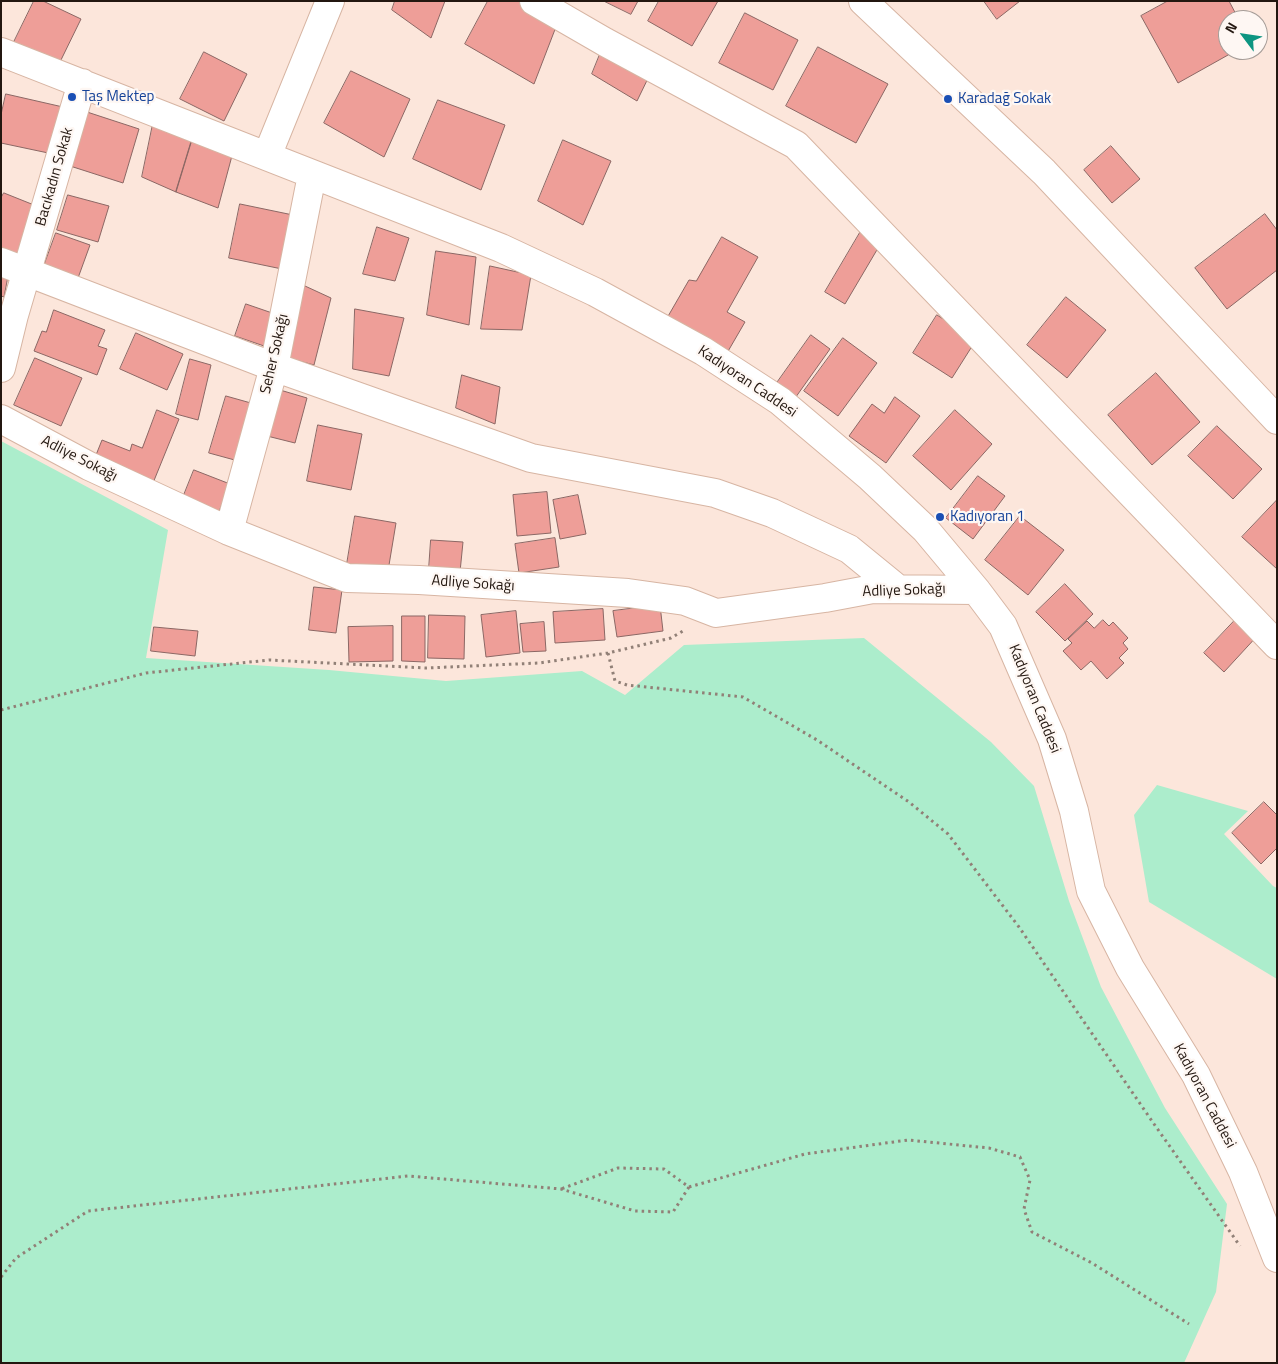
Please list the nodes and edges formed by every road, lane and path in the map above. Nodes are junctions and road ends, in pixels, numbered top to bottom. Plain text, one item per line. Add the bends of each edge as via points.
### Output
1 (330, 1) edge
2 (534, 1) edge
3 (869, 3) edge
4 (1, 52) edge
5 (82, 83) junction
6 (267, 156) junction
7 (312, 175) junction
8 (1, 262) edge
9 (28, 272) junction
10 (274, 367) junction
11 (1, 368) edge
12 (1, 419) edge
13 (1277, 420) edge
14 (229, 531) junction
15 (898, 589) junction
16 (976, 590) junction
17 (716, 613) junction
18 (1277, 645) edge
19 (608, 653) junction
20 (1, 710) edge
21 (689, 1187) junction
22 (561, 1189) junction
23 (1244, 1250) dead end
24 (1277, 1258) edge
25 (1, 1277) edge
26 (1189, 1324) dead end

1 - 6 street
2 - 18 street via 796,144
3 - 13 street via 1044,172
4 - 5 street, Kadıyoran Caddesi
5 - 6 street, Kadıyoran Caddesi
5 - 9 street, Bacıkadın Sokak
6 - 7 street, Kadıyoran Caddesi
7 - 10 street, Seher Sokağı
7 - 16 street, Kadıyoran Caddesi via 500,248 595,292 703,351 780,401 870,477 924,529
8 - 9 street
9 - 10 street
9 - 11 street, Bacıkadın Sokak
10 - 14 street, Seher Sokağı
10 - 15 street via 531,458 715,492 772,513 849,549
12 - 14 street, Adliye Sokağı via 89,466
14 - 17 street, Adliye Sokağı via 347,578 628,593 685,601
15 - 16 street, Adliye Sokağı
15 - 17 street, Adliye Sokağı via 873,589
16 - 24 street, Kadıyoran Caddesi via 1003,626 1052,739 1074,811 1091,891 1130,968 1196,1076 1243,1172
17 - 19 path via 671,638
19 - 20 path via 539,663 426,668 268,660 146,673
19 - 23 path via 615,680 627,685 742,697 817,740 909,802 948,834 1019,927
21 - 22 path via 664,1169 618,1168
21 - 22 path via 673,1212 635,1212
21 - 26 path via 805,1154 861,1146 908,1140 989,1148 1020,1157 1030,1180 1024,1209 1032,1232 1092,1263
22 - 25 path via 408,1176 88,1211 16,1258

